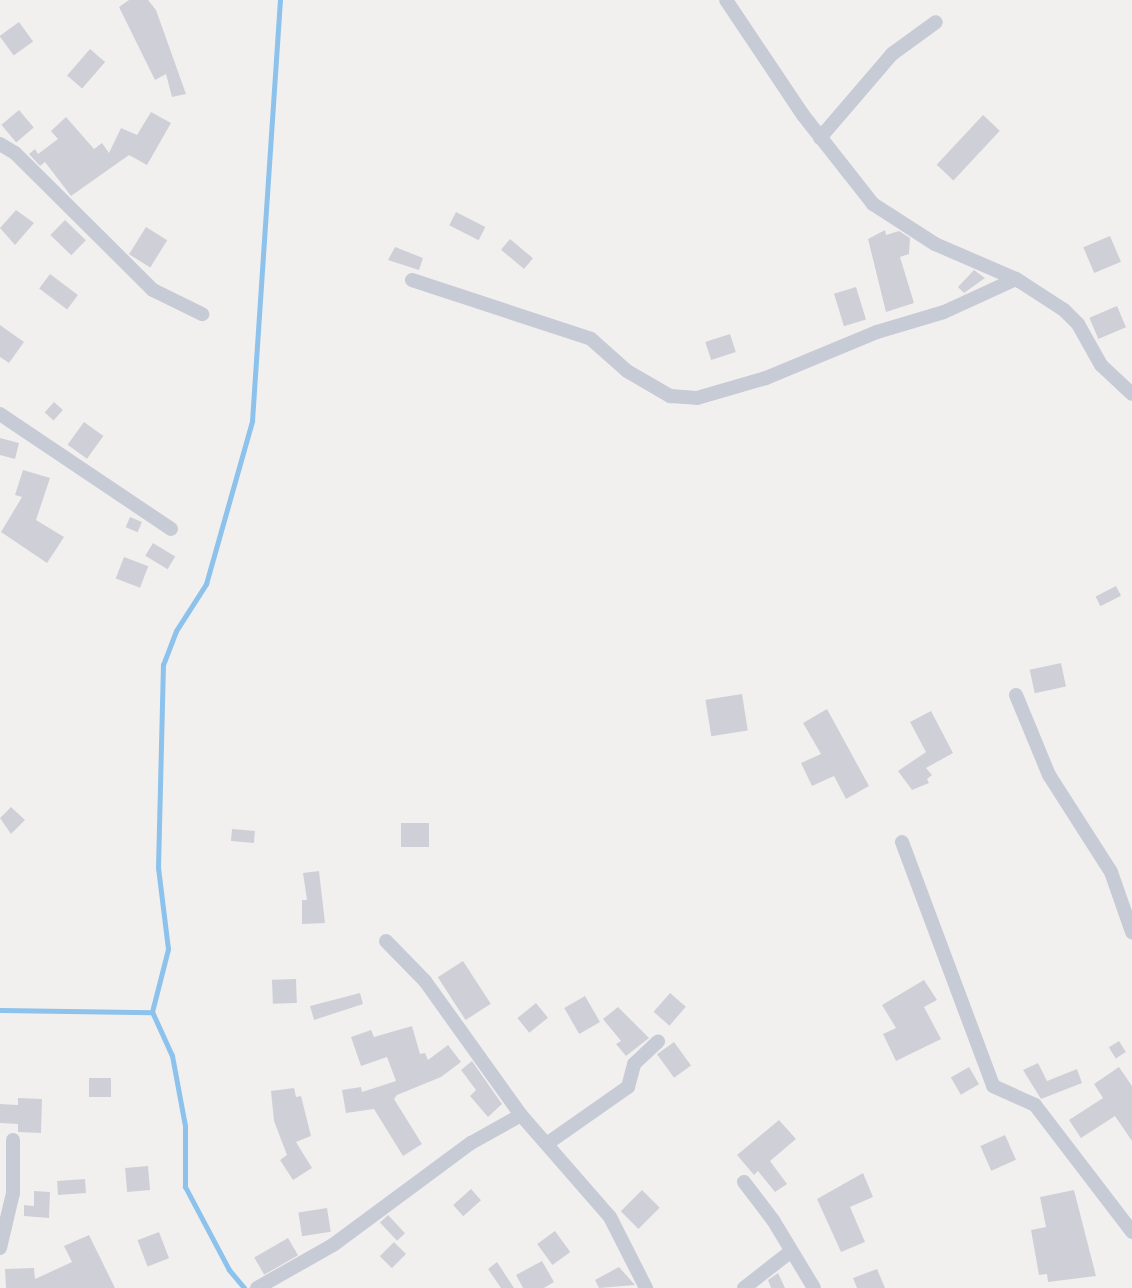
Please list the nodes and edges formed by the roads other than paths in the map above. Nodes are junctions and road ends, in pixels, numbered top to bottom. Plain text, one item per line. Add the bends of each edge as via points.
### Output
1 (726, 0) edge
2 (936, 22) dead end
3 (820, 138) junction
4 (0, 144) edge
5 (1016, 278) junction
6 (412, 280) dead end
7 (202, 314) dead end
8 (1132, 394) edge
9 (0, 414) edge
10 (171, 529) dead end
11 (1016, 695) dead end
12 (902, 842) dead end
13 (1132, 932) edge
14 (386, 941) dead end
15 (658, 1042) dead end
16 (521, 1115) junction
17 (13, 1140) dead end
18 (548, 1143) junction
19 (744, 1182) dead end
20 (1132, 1232) edge
21 (0, 1248) edge
22 (790, 1252) junction
23 (257, 1288) edge
24 (646, 1288) edge
25 (744, 1288) edge
26 (814, 1288) edge

1 - 3 street
2 - 3 street via 892,54
3 - 5 street via 873,204 935,244
4 - 7 street via 15,152 153,290
5 - 6 street via 944,312 877,332 766,378 697,398 670,396 627,371 591,339
5 - 8 street via 1064,310 1078,324 1101,365
9 - 10 street
11 - 13 street via 1049,775 1111,872
12 - 20 street via 993,1086 1035,1105
14 - 16 street via 425,981
15 - 18 street via 634,1064 628,1086
16 - 18 street
16 - 23 street via 471,1144 333,1245
17 - 21 street via 13,1192
18 - 24 street via 610,1217
19 - 22 street via 773,1220
22 - 25 street
22 - 26 street

